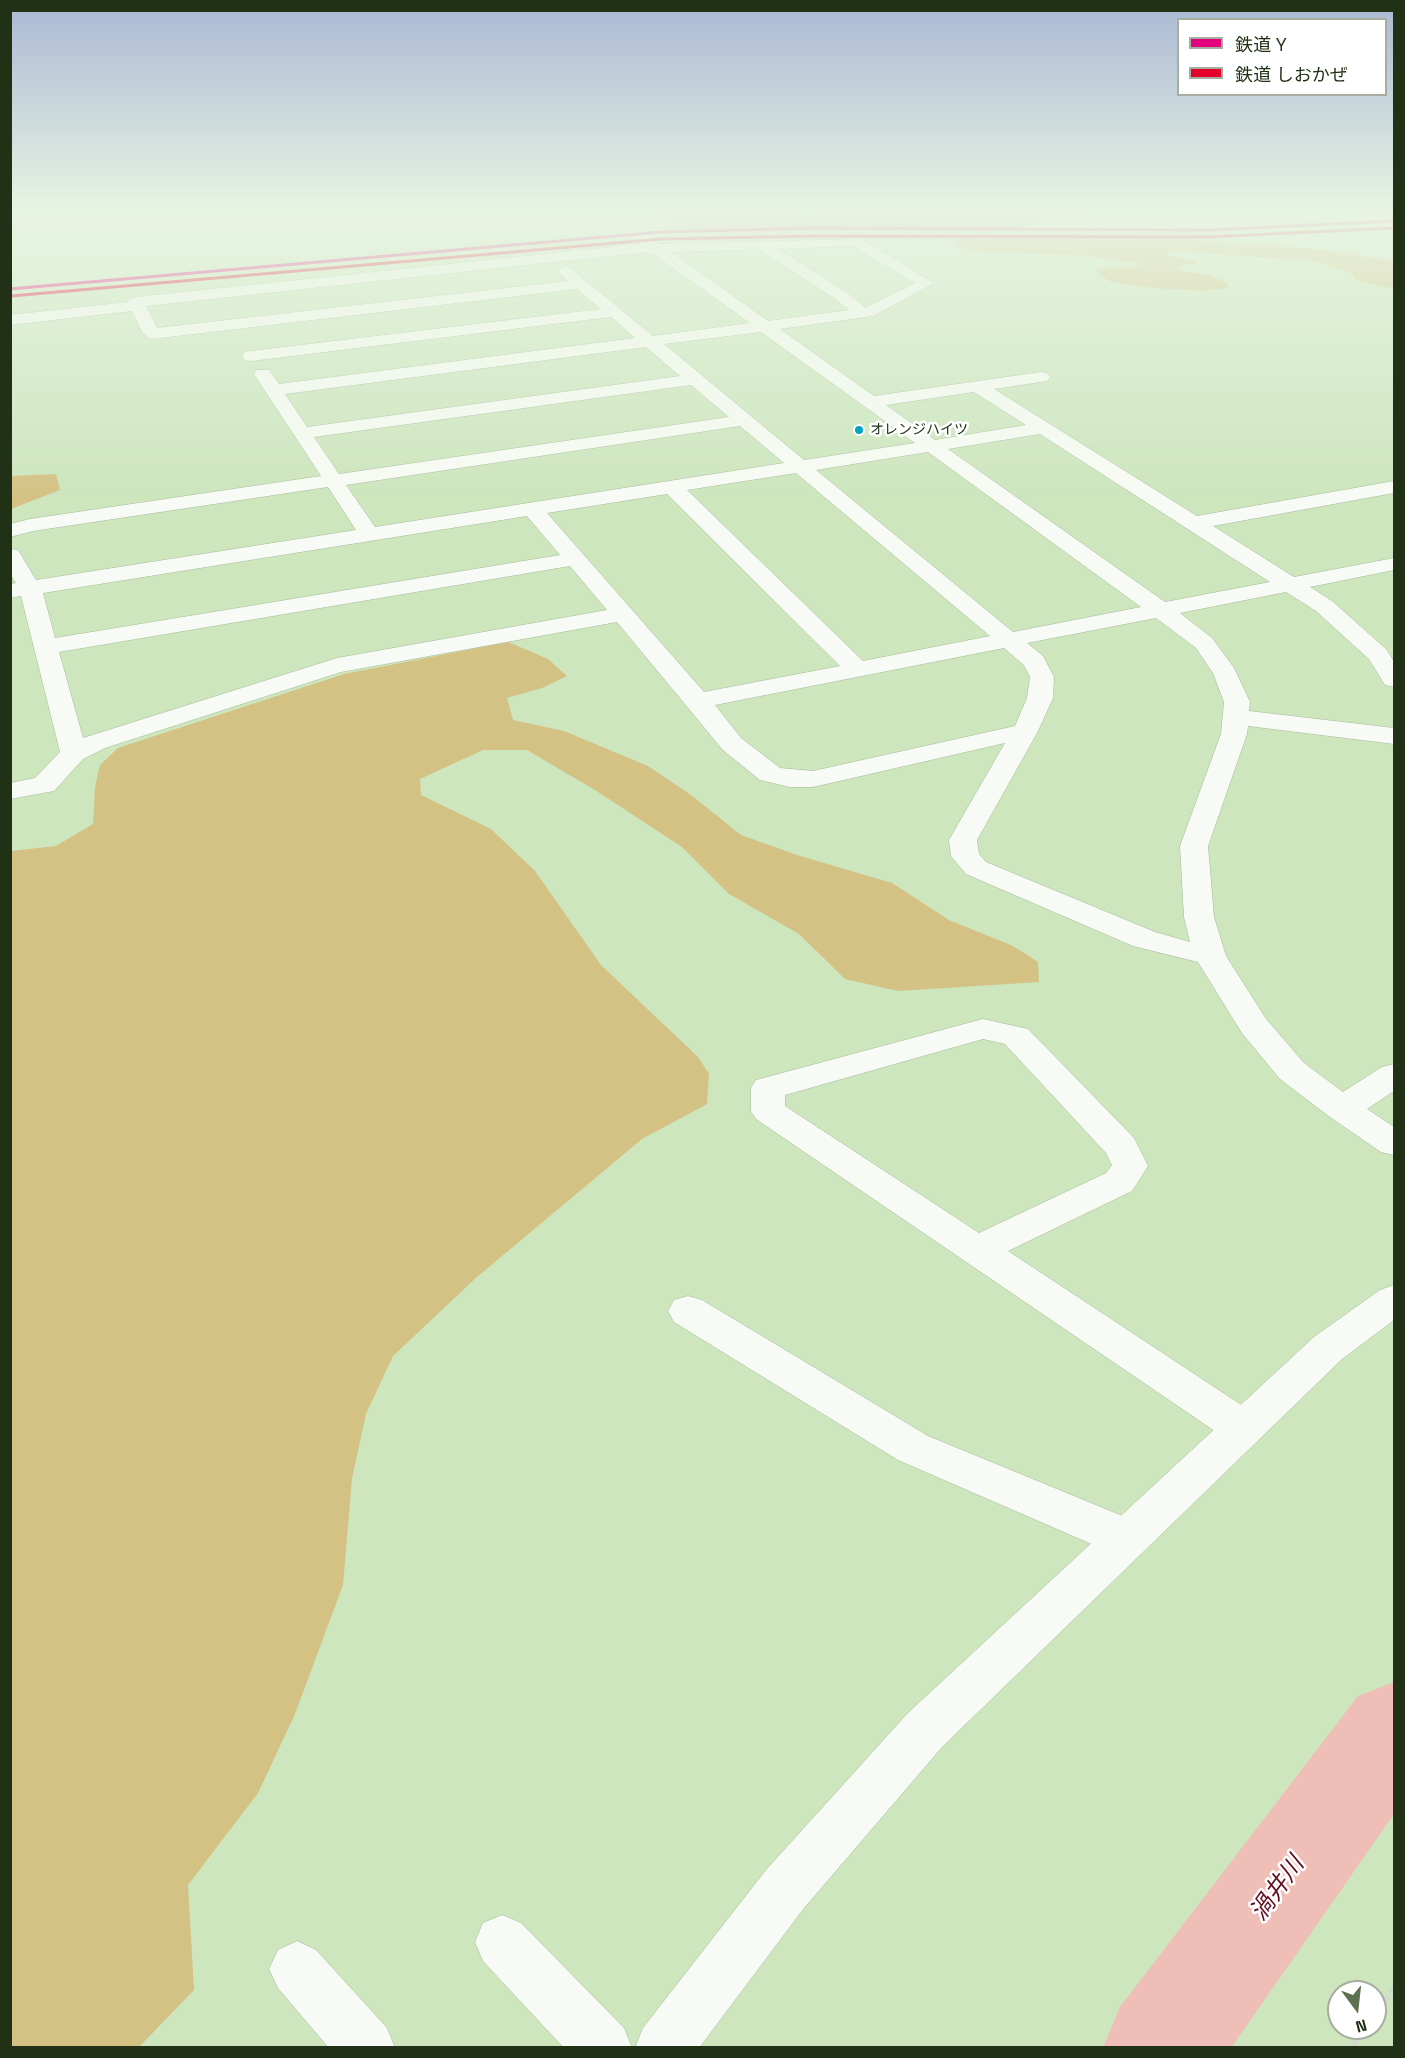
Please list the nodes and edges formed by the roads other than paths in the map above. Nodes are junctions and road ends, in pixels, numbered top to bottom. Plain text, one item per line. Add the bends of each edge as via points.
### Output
1 (119, 308) edge
2 (139, 308) edge
3 (375, 308) edge
4 (610, 308) edge
5 (739, 308) edge
6 (856, 308) edge
7 (875, 308) edge
8 (615, 312) junction
9 (863, 314) junction
10 (10, 320) edge
11 (229, 325) junction
12 (765, 327) junction
13 (651, 342) junction
14 (251, 356) junction
15 (1041, 376) dead end
16 (696, 379) junction
17 (977, 386) junction
18 (274, 390) junction
19 (870, 402) junction
20 (746, 420) junction
21 (1045, 429) junction
22 (303, 433) junction
23 (931, 446) junction
24 (801, 466) junction
25 (334, 480) junction
26 (1395, 487) edge
27 (672, 488) junction
28 (533, 510) junction
29 (1196, 523) junction
30 (10, 531) edge
31 (369, 534) junction
32 (10, 555) edge
33 (575, 559) junction
34 (1395, 564) edge
35 (1291, 585) junction
36 (20, 590) edge
37 (1162, 610) junction
38 (623, 614) junction
39 (1010, 639) junction
40 (45, 647) junction
41 (856, 669) junction
42 (1395, 680) edge
43 (698, 700) junction
44 (1236, 717) junction
45 (1025, 731) junction
46 (1395, 736) edge
47 (74, 753) junction
48 (10, 791) edge
49 (1210, 956) junction
50 (1395, 1075) edge
51 (1342, 1109) junction
52 (1395, 1143) edge
53 (977, 1250) junction
54 (1395, 1300) edge
55 (688, 1311) dead end
56 (1243, 1428) junction
57 (1126, 1538) junction
58 (502, 1942) dead end
59 (297, 1969) dead end
60 (367, 2048) edge
61 (604, 2048) edge
62 (663, 2048) edge

1 - 10 street
2 - 11 street via 151,334
3 - 11 street
4 - 8 street
5 - 12 street
6 - 9 street
7 - 9 street
8 - 13 street
8 - 14 street
9 - 12 street
11 - 14 street
12 - 13 street
12 - 19 street
13 - 16 street
13 - 18 street
14 - 18 street
15 - 17 street
16 - 20 street
16 - 22 street
17 - 19 street
17 - 21 street
18 - 22 street
19 - 23 street
20 - 24 street
20 - 25 street
21 - 23 street
21 - 29 street
22 - 25 street
23 - 24 street
23 - 37 street
24 - 27 street
24 - 39 street
25 - 30 street
25 - 31 street
26 - 29 street
27 - 28 street
27 - 41 street
28 - 31 street
28 - 33 street
29 - 35 street
31 - 36 street
32 - 36 street
33 - 38 street
33 - 40 street
34 - 35 street
35 - 37 street
35 - 42 street via 1350,628 1378,655
36 - 40 street
37 - 39 street
37 - 44 street via 1204,643 1225,673 1238,702
38 - 43 street
38 - 47 street via 337,665 132,728
39 - 41 street
39 - 45 street via 1034,661 1042,677 1040,698
40 - 47 street
41 - 43 street
43 - 45 street via 732,744 770,774 790,779 813,779
44 - 46 street
44 - 49 street via 1234,734 1194,846 1199,918
45 - 49 street via 963,840 965,856 976,868 1144,939
47 - 48 street via 44,785
49 - 51 street via 1254,1026 1292,1071
50 - 51 street
51 - 52 street
53 - 53 street via 768,1110 768,1088 983,1029 1016,1036 1121,1146 1130,1166 1119,1182
53 - 56 street
54 - 56 street via 1328,1348
55 - 57 street via 913,1448
56 - 57 street
57 - 62 street via 925,1730 784,1889
58 - 61 street
59 - 60 street

